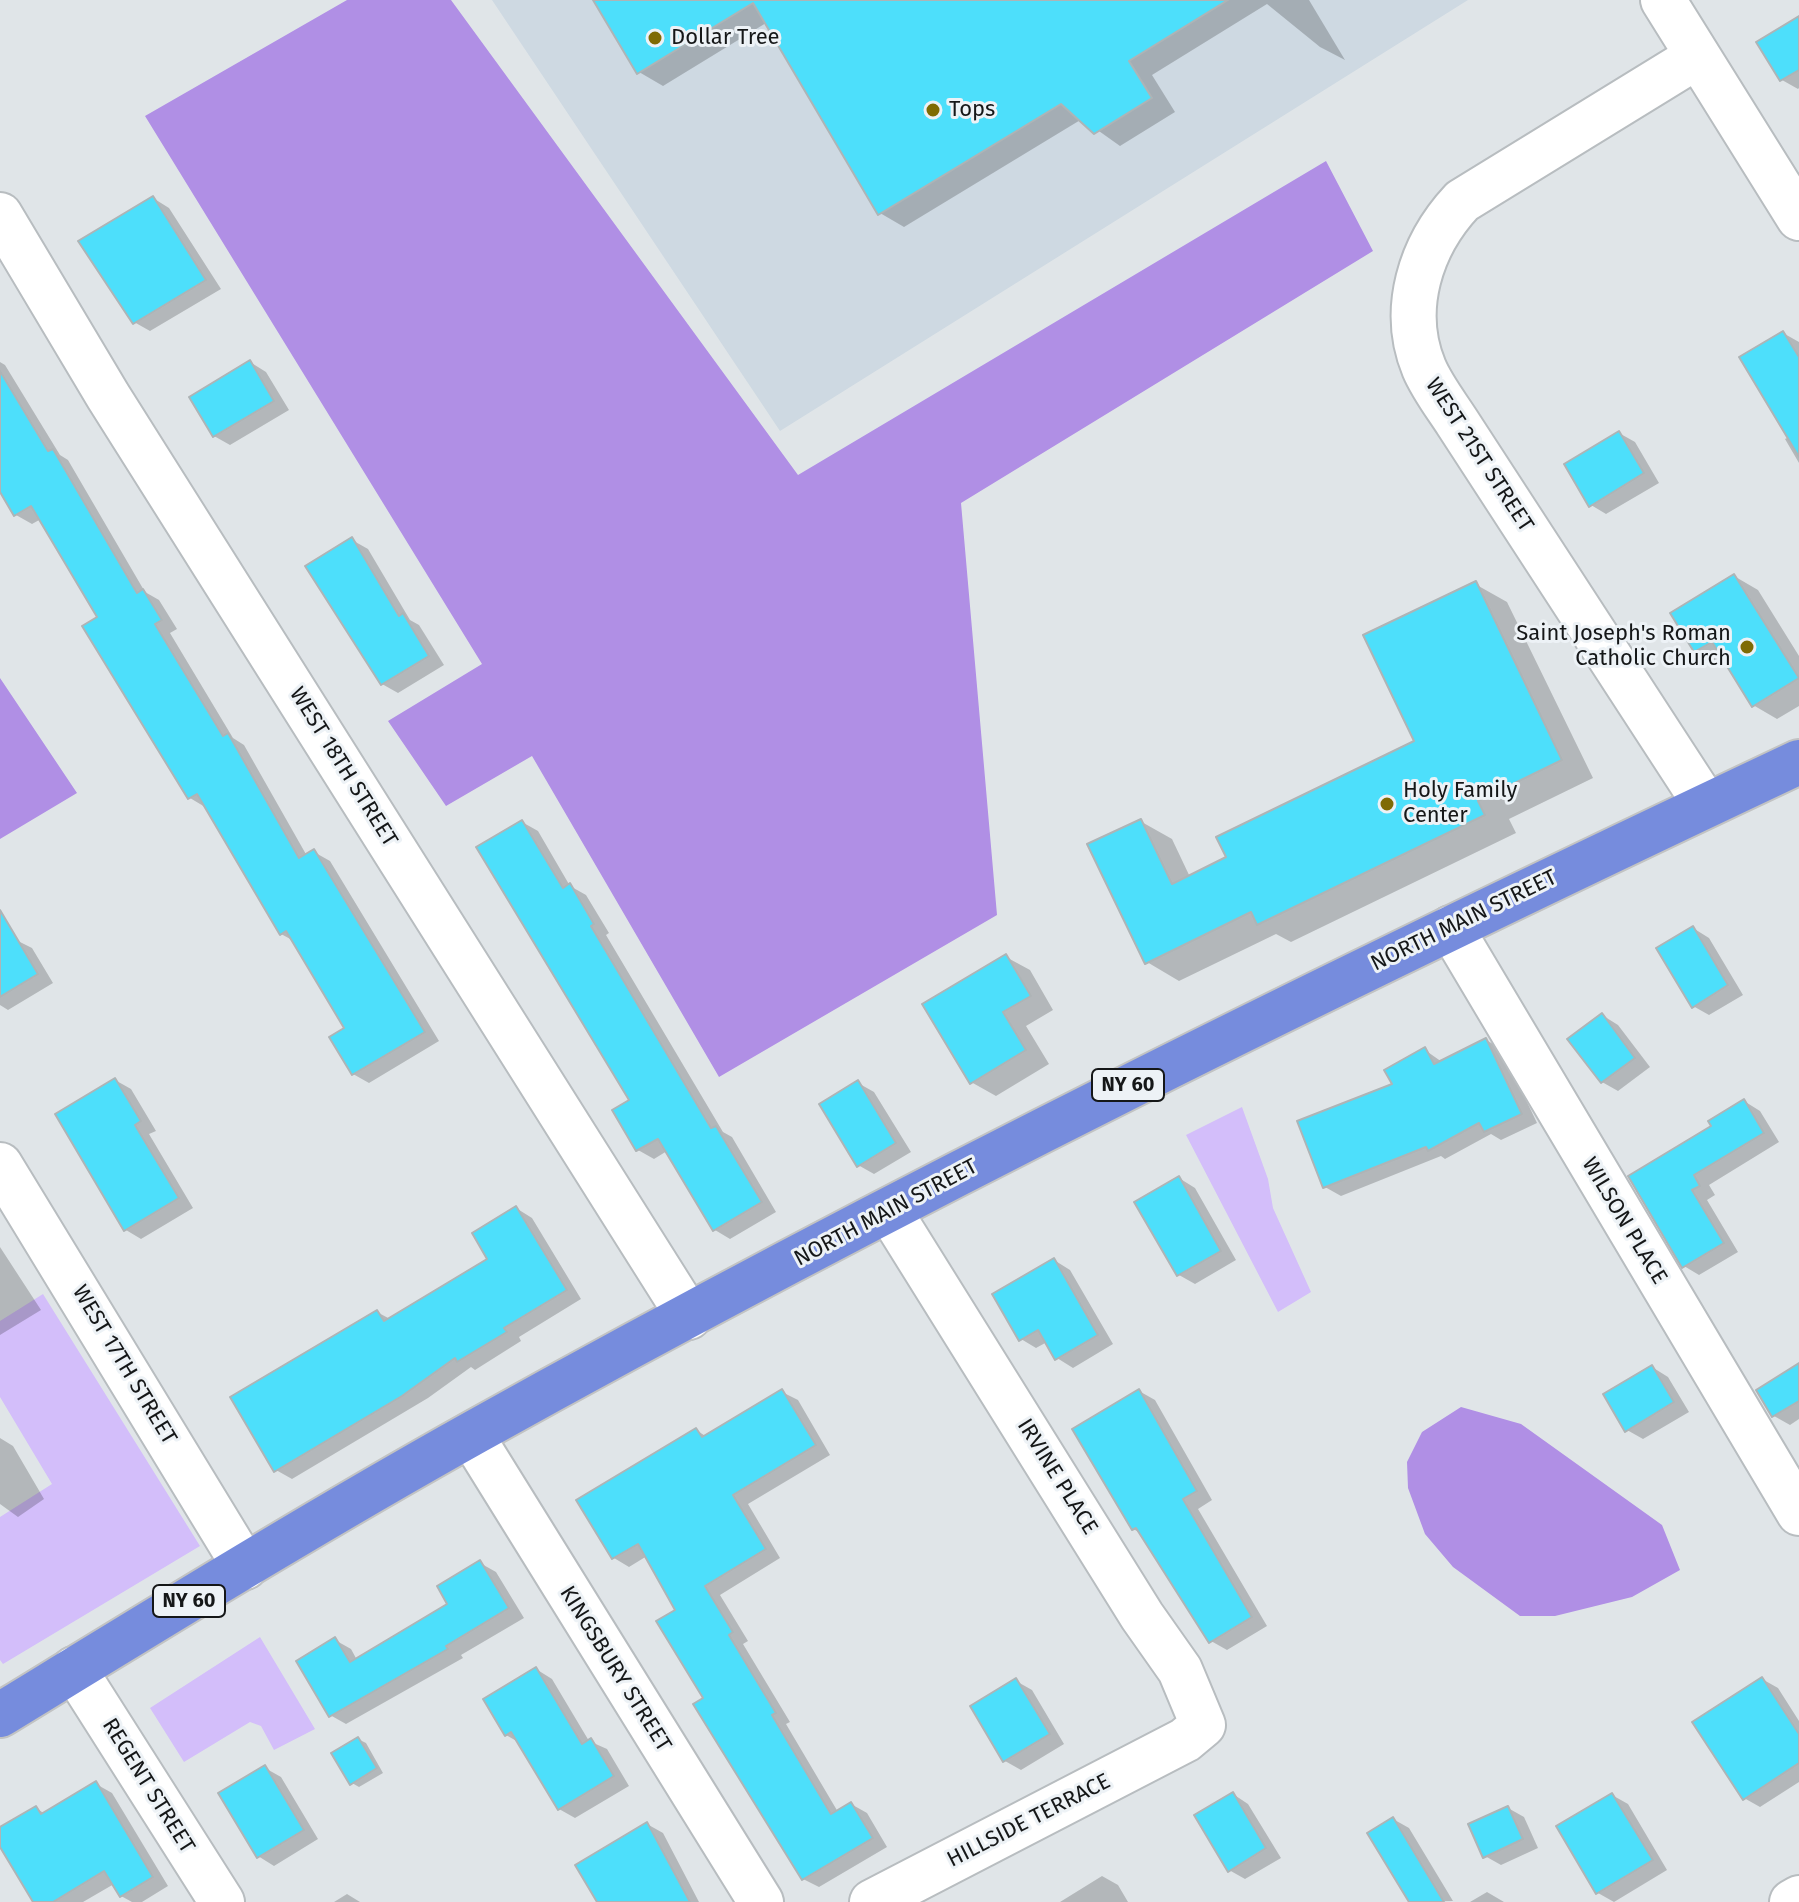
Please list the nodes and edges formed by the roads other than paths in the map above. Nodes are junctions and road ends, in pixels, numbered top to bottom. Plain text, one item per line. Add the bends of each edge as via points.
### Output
1 (1663, 0) edge
2 (1698, 56) junction
3 (0, 215) edge
4 (1799, 218) edge
5 (1799, 762) edge
6 (1706, 805) junction
7 (1451, 928) junction
8 (0, 1165) edge
9 (890, 1212) junction
10 (689, 1317) junction
11 (471, 1435) junction
12 (1799, 1513) edge
13 (245, 1567) junction
14 (74, 1669) junction
15 (4, 1704) edge
16 (1185, 1740) joint
17 (1799, 1898) edge
18 (222, 1902) edge
19 (761, 1902) edge
20 (872, 1902) edge
21 (1792, 1902) edge

1 - 2 street
2 - 4 street
2 - 6 street, WEST 21ST STREET via 1462,201 1423,258 1412,327 1425,370
3 - 10 street, WEST 18TH STREET via 108,396
5 - 6 highway, NORTH MAIN STREET / NY 60
6 - 7 highway, NORTH MAIN STREET / NY 60
7 - 9 highway, NORTH MAIN STREET / NY 60 via 1181,1058
7 - 12 street, WILSON PLACE
8 - 13 street, WEST 17TH STREET
9 - 10 highway, NORTH MAIN STREET / NY 60
9 - 16 street, IRVINE PLACE via 1180,1670 1203,1725
10 - 11 highway, NORTH MAIN STREET / NY 60
11 - 13 highway, NORTH MAIN STREET / NY 60
11 - 19 street, KINGSBURY STREET
13 - 14 highway, NORTH MAIN STREET / NY 60
14 - 15 highway, NORTH MAIN STREET / NY 60
14 - 18 street, REGENT STREET
16 - 20 street, HILLSIDE TERRACE
17 - 21 street

